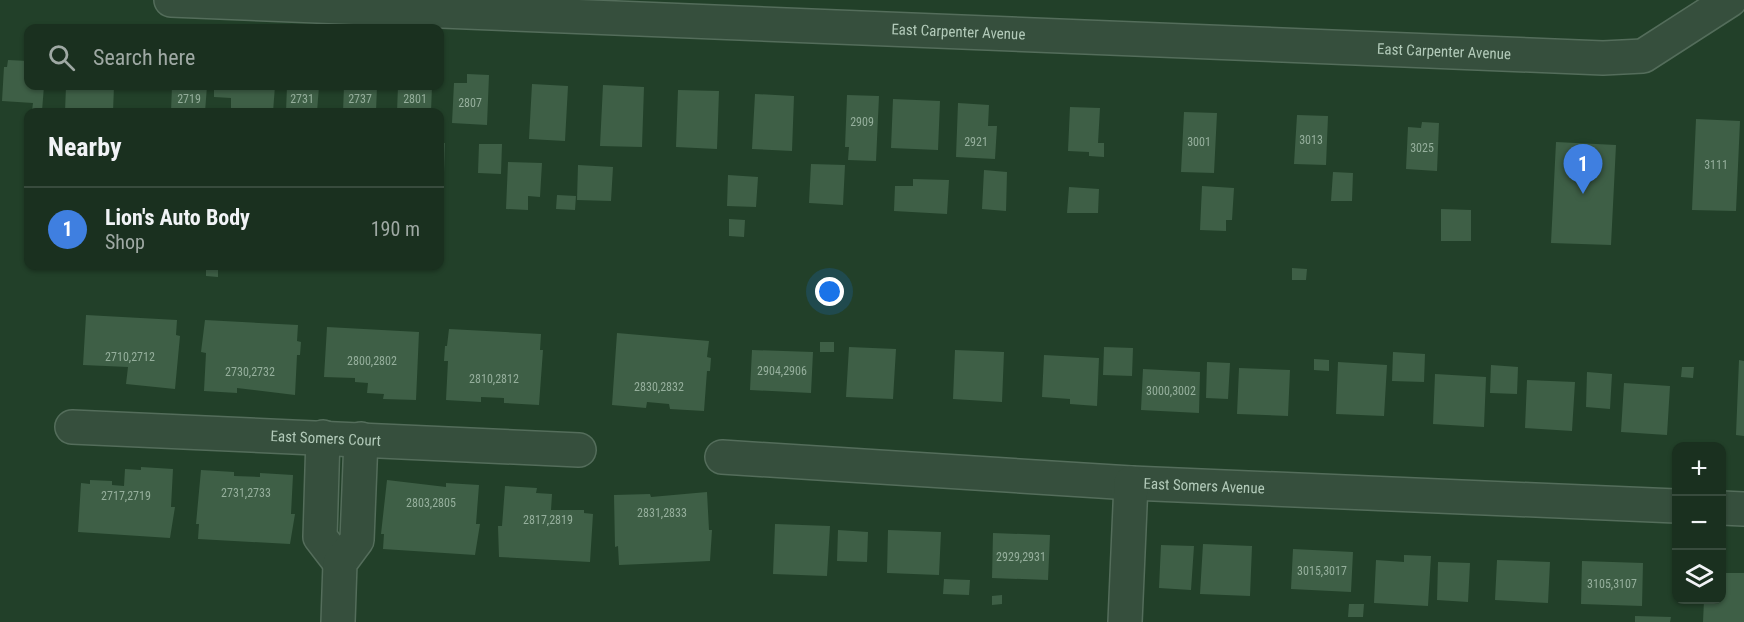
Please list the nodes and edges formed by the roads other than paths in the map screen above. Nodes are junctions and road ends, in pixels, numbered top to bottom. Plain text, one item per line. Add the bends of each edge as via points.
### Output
1 (171, 0) edge
2 (1730, 0) edge
3 (72, 427) dead end
4 (322, 437) junction
5 (361, 439) junction
6 (579, 450) dead end
7 (728, 457) dead end
8 (1131, 483) junction
9 (1672, 506) edge
10 (1726, 508) edge
11 (1744, 509) edge
12 (339, 563) junction
13 (338, 622) edge
14 (1125, 622) edge

1 - 2 street, East Carpenter Avenue via 1603,58 1643,56
3 - 4 street, East Somers Court
4 - 5 street, East Somers Court
4 - 12 street via 320,537
5 - 6 street, East Somers Court
5 - 12 street via 357,540
7 - 8 street, East Somers Avenue
8 - 9 street, East Somers Avenue
8 - 14 street
10 - 11 street
12 - 13 street

